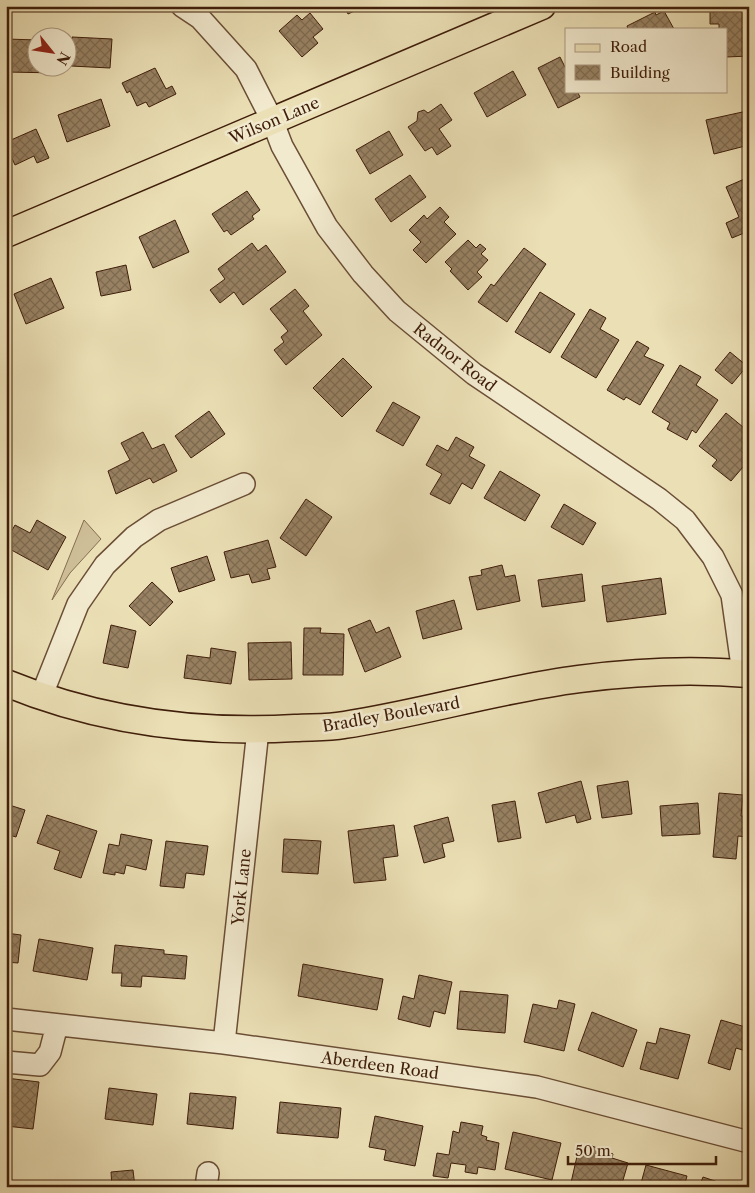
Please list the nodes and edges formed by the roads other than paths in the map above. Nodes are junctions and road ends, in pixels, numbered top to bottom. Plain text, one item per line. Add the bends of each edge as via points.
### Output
1 (182, 6) edge
2 (542, 6) edge
3 (272, 120) junction
4 (6, 234) edge
5 (244, 484) dead end
6 (746, 674) edge
7 (6, 683) edge
8 (41, 697) junction
9 (258, 730) junction
10 (6, 1019) edge
11 (57, 1025) junction
12 (224, 1043) junction
13 (6, 1062) edge
14 (749, 1142) edge

1 - 3 street, Radnor Road via 200,18 246,69
2 - 3 main road, Wilson Lane
3 - 4 main road, Wilson Lane
3 - 6 street, Radnor Road via 282,146 327,226 396,311 474,374 659,498 685,520 713,557 732,595
5 - 8 street via 159,520 134,537 104,565 78,604
6 - 9 main road, Bradley Boulevard via 686,672 578,679 343,725
7 - 8 main road, Bradley Boulevard
8 - 9 main road, Bradley Boulevard via 98,714 158,724
9 - 12 street, York Lane
10 - 11 street, Aberdeen Road
11 - 12 street, Aberdeen Road
11 - 13 street via 50,1052 40,1064
12 - 14 street, Aberdeen Road via 537,1087

